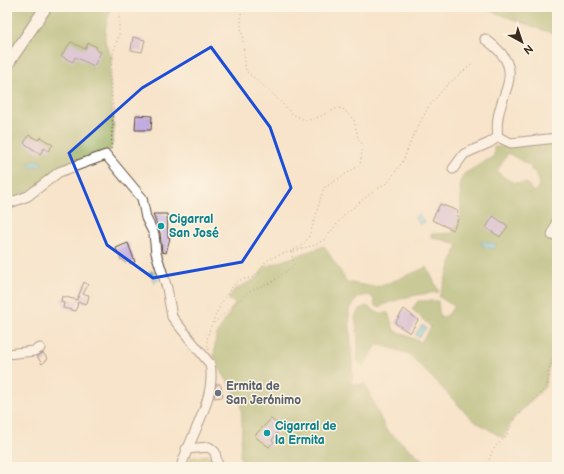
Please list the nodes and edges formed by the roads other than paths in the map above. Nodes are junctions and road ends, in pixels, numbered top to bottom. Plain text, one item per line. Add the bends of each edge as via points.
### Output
1 (46, 7) edge
2 (485, 39) dead end
3 (7, 65) edge
4 (498, 137) junction
5 (557, 138) edge
6 (453, 170) dead end
7 (7, 204) edge
8 (557, 220) edge
9 (552, 235) dead end
10 (40, 348) dead end
11 (7, 354) edge
12 (186, 449) junction
13 (181, 467) edge
14 (218, 467) edge

1 - 3 main road
2 - 4 street via 496,47 507,61 510,80 496,123
4 - 5 street via 511,143
4 - 6 street via 464,154
7 - 12 street via 28,196 59,172 106,155 142,198 146,218 154,234 156,253 167,288 172,317 176,326 210,364 212,371 204,410
8 - 9 street
10 - 11 street
12 - 13 street
12 - 14 street via 209,447 215,452

